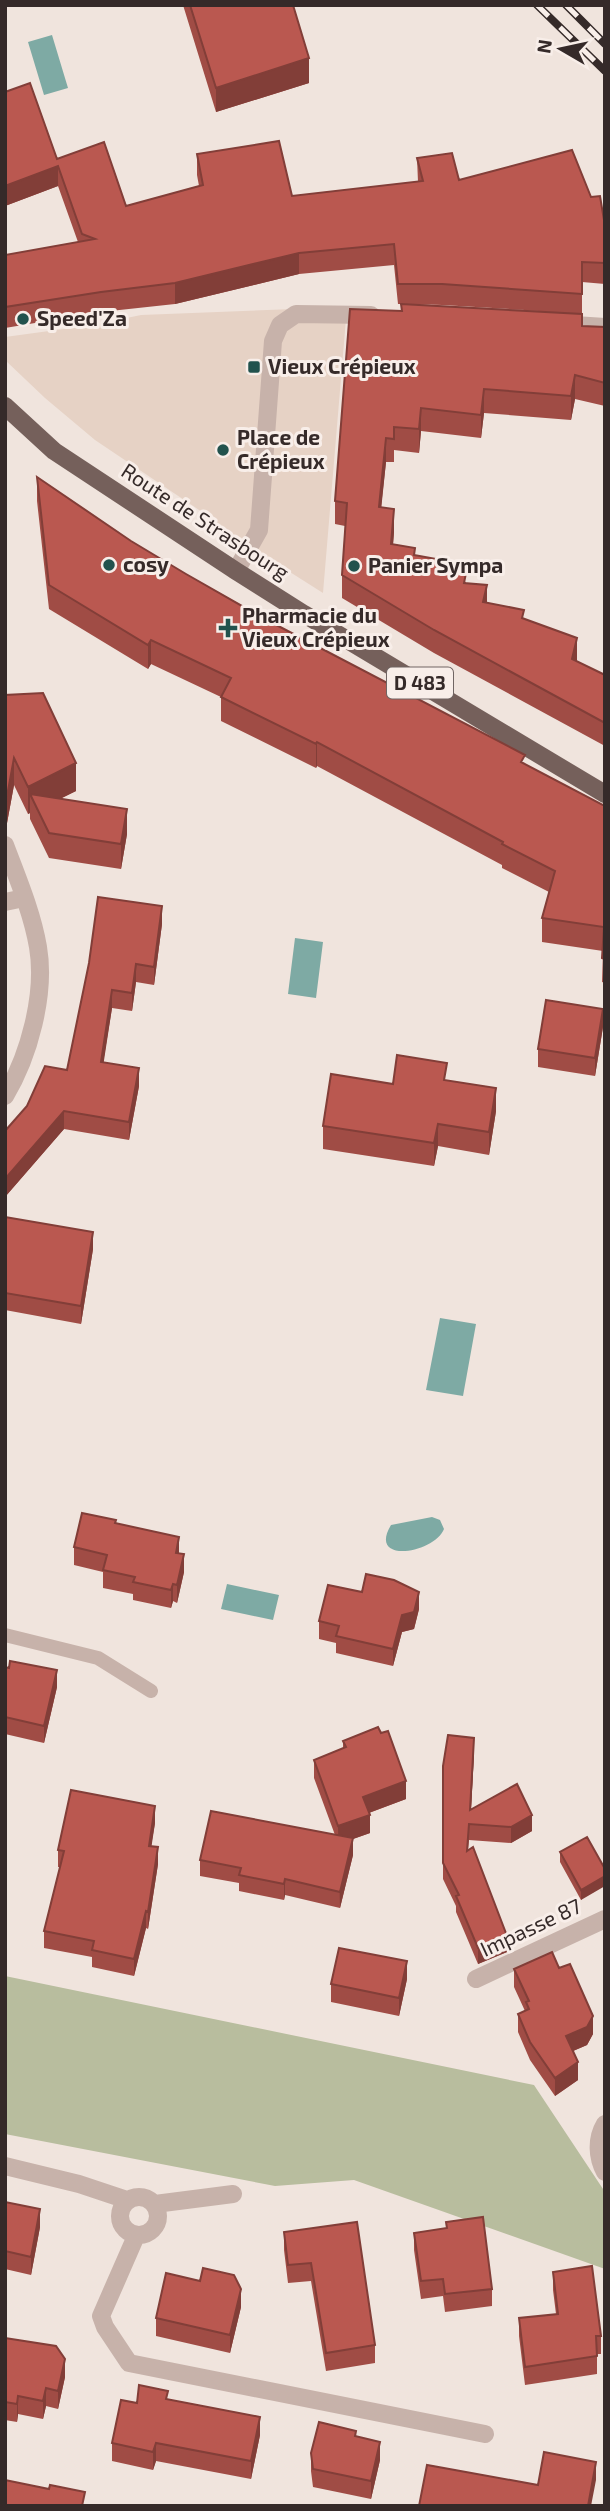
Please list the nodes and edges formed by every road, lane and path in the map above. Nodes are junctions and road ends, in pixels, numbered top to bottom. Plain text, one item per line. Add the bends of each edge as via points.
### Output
1 (388, 315) edge
2 (537, 322) edge
3 (605, 327) edge
4 (5, 406) edge
5 (236, 571) junction
6 (605, 794) edge
7 (5, 845) edge
8 (24, 898) junction
9 (5, 902) edge
10 (5, 1096) edge
11 (5, 1635) edge
12 (151, 1691) dead end
13 (605, 1919) edge
14 (476, 1979) dead end
15 (605, 2124) edge
16 (5, 2166) edge
17 (605, 2172) edge
18 (233, 2194) dead end
19 (127, 2200) junction
20 (155, 2204) junction
21 (136, 2236) junction
22 (485, 2434) dead end

1 - 5 street via 296,314 280,325 273,341 259,530
2 - 3 street
4 - 5 main road, Route de Strasbourg / D 483 via 54,451
5 - 6 main road, Route de Strasbourg / D 483
7 - 8 street
8 - 9 street
8 - 10 street via 38,947 39,990 31,1035
11 - 12 lane via 98,1658
13 - 14 street, Impasse 87
15 - 17 street via 598,2136
16 - 19 street
18 - 20 street
19 - 20 street via 143,2196
19 - 21 street via 120,2213 123,2228
20 - 21 street via 159,2219 152,2232
21 - 22 street via 102,2316 129,2362

